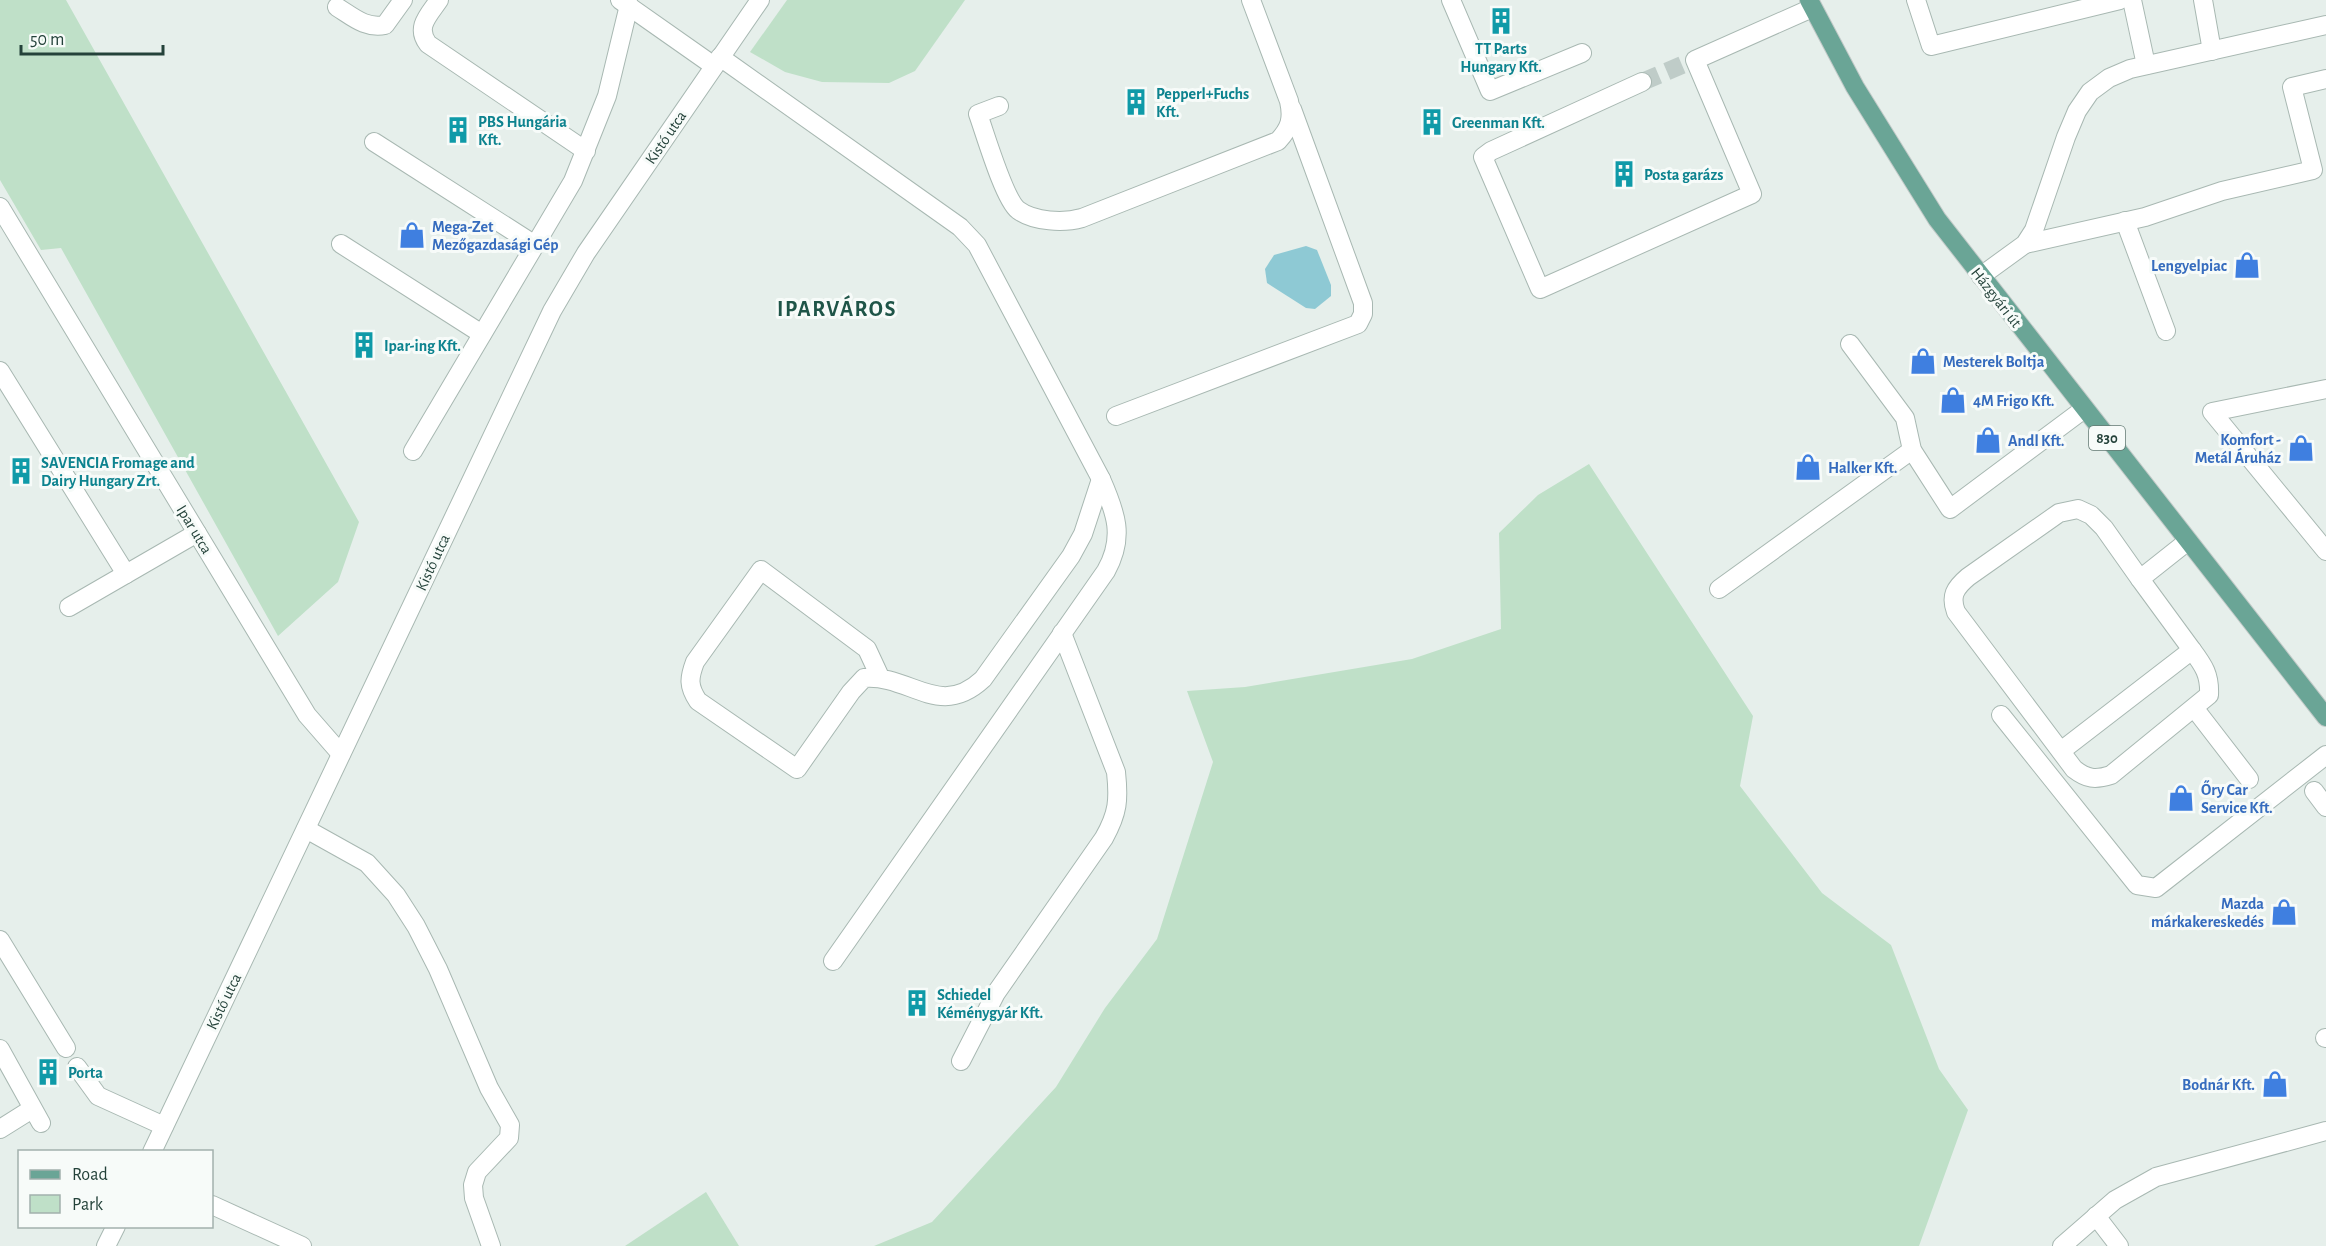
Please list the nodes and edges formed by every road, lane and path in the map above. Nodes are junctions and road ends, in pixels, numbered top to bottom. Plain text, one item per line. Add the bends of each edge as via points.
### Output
1 (403, 0) edge
2 (439, 0) edge
3 (760, 0) edge
4 (1251, 0) edge
5 (1451, 0) edge
6 (1916, 0) edge
7 (2120, 0) edge
8 (2132, 0) edge
9 (2203, 0) edge
10 (624, 3) edge
11 (1810, 4) edge
12 (337, 7) dead end
13 (2326, 25) edge
14 (2212, 51) junction
15 (1582, 52) dead end
16 (717, 62) junction
17 (2146, 65) junction
18 (2326, 80) edge
19 (1642, 82) tunnel mouth
20 (1289, 101) junction
21 (999, 106) dead end
22 (374, 142) dead end
23 (586, 151) junction
24 (0, 207) edge
25 (2125, 221) junction
26 (341, 244) dead end
27 (2025, 244) junction
28 (535, 245) junction
29 (1981, 276) junction
30 (2166, 331) dead end
31 (482, 334) junction
32 (1850, 344) dead end
33 (0, 371) edge
34 (2326, 389) edge
35 (2084, 409) junction
36 (1116, 416) dead end
37 (1912, 450) junction
38 (413, 451) dead end
39 (1101, 479) junction
40 (197, 533) junction
41 (2188, 541) junction
42 (2326, 551) edge
43 (126, 574) junction
44 (2140, 579) junction
45 (1719, 590) dead end
46 (69, 607) dead end
47 (1062, 633) junction
48 (2192, 650) junction
49 (880, 677) junction
50 (2195, 709) junction
51 (2001, 715) dead end
52 (2326, 717) edge
53 (2061, 751) junction
54 (341, 754) junction
55 (2326, 755) edge
56 (2249, 779) dead end
57 (2314, 791) dead end
58 (2326, 807) edge
59 (306, 829) junction
60 (0, 940) edge
61 (833, 961) dead end
62 (66, 1048) dead end
63 (0, 1049) edge
64 (961, 1061) dead end
65 (77, 1067) dead end
66 (164, 1126) junction
67 (0, 1129) edge
68 (2326, 1131) edge
69 (153, 1150) edge
70 (213, 1205) edge
71 (2096, 1216) junction
72 (115, 1228) edge
73 (106, 1246) edge
74 (302, 1246) edge
75 (491, 1246) edge
76 (2062, 1246) edge
77 (2119, 1246) edge

1 - 12 street via 385,25 374,27
2 - 23 street via 422,24 428,44
3 - 16 street, Kistó utca
4 - 20 street
5 - 15 street via 1490,91
6 - 7 street via 1931,46
8 - 17 street
9 - 14 street
10 - 16 street
10 - 23 street via 607,96
11 - 19 street via 1688,63 1752,194 1540,289 1483,157
11 - 29 main road, Házgyári út / 830 via 1895,155
13 - 14 street
14 - 17 street
16 - 39 street via 960,227 976,244
16 - 54 street, Kistó utca via 586,253 552,311
17 - 27 street via 2109,78 2090,92 2066,136 2034,230
18 - 25 street via 2292,87 2313,171 2222,191
20 - 21 street via 1292,116 1278,141 1065,222 1018,210 1009,197 978,114
20 - 36 street via 1363,303 1363,315 1358,324
22 - 28 street
23 - 28 street
24 - 40 street, Ipar utca
25 - 27 street
25 - 30 street
26 - 31 street
27 - 29 street
28 - 31 street
29 - 35 main road, Házgyári út / 830
31 - 38 street
32 - 37 street via 1905,418
33 - 43 street
34 - 42 street via 2212,412
35 - 37 street via 1950,509
35 - 41 main road, Házgyári út / 830
37 - 45 street
39 - 47 street via 1114,510 1115,554
39 - 49 street via 1083,534 1071,556 983,679 971,690 944,697
40 - 43 street
40 - 54 street, Ipar utca via 307,715
41 - 44 street
41 - 52 main road, Házgyári út / 830
43 - 46 street
44 - 48 street
44 - 53 street via 2104,528 2078,509 2060,513 1956,587 1952,601 1956,612
47 - 61 street
47 - 64 street via 1116,772 1116,817 996,993
48 - 50 street via 2207,669 2210,681 2209,695
48 - 53 street
49 - 49 street via 864,678 851,692 797,769 698,701 689,677 695,662 761,570 867,649
50 - 53 street via 2105,777 2085,777
50 - 56 street
51 - 55 street via 2138,885 2148,889 2156,888
54 - 59 street, Kistó utca
57 - 58 street
59 - 66 street, Kistó utca
59 - 75 street via 367,863 396,895 438,969 489,1088 510,1125 509,1138 477,1172 473,1185
60 - 62 street
63 - 67 street via 37,1116
65 - 66 street via 98,1096
66 - 69 street, Kistó utca
68 - 71 street via 2156,1177 2115,1200
70 - 74 street
71 - 76 street
71 - 77 street
72 - 73 street

